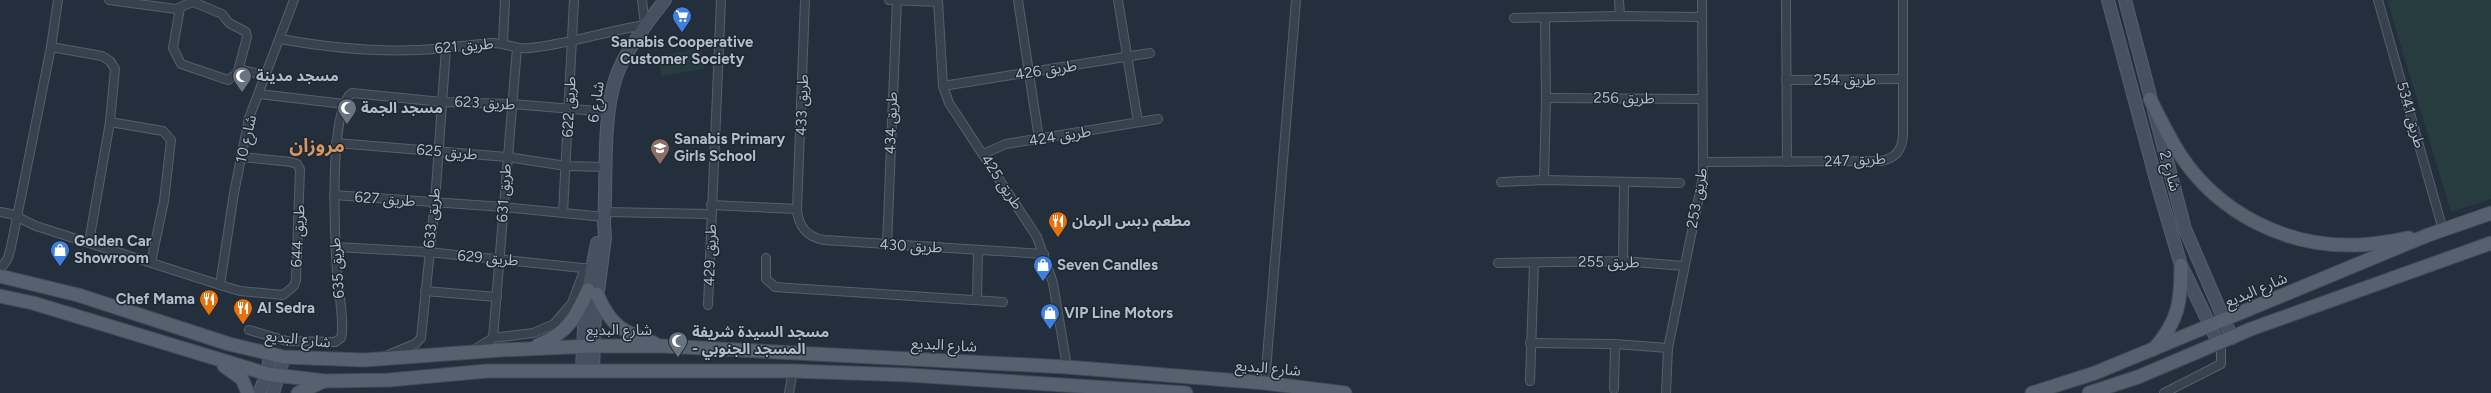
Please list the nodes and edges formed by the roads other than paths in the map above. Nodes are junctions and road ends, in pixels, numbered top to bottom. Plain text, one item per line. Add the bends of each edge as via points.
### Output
1 (58, 0) edge
2 (109, 0) edge
3 (294, 0) edge
4 (505, 0) edge
5 (574, 0) edge
6 (642, 0) edge
7 (665, 0) edge
8 (721, 0) edge
9 (805, 0) edge
10 (889, 0) edge
11 (897, 0) edge
12 (1018, 0) edge
13 (1118, 0) edge
14 (1296, 0) edge
15 (1619, 0) edge
16 (1702, 0) edge
17 (1786, 0) edge
18 (1903, 0) edge
19 (2108, 0) edge
20 (2125, 0) edge
21 (2378, 0) edge
22 (195, 1) edge
23 (938, 1) edge
24 (180, 8) junction
25 (1620, 16) junction
26 (1702, 17) junction
27 (1514, 18) dead end
28 (1545, 18) junction
29 (645, 25) junction
30 (280, 39) junction
31 (571, 42) junction
32 (503, 44) junction
33 (51, 47) junction
34 (446, 48) junction
35 (517, 48) junction
36 (1150, 53) dead end
37 (1129, 56) junction
38 (238, 71) junction
39 (1028, 73) junction
40 (265, 75) junction
41 (1786, 80) junction
42 (1903, 80) junction
43 (943, 86) junction
44 (259, 94) junction
45 (1546, 98) junction
46 (1702, 99) junction
47 (2150, 99) junction
48 (442, 102) junction
49 (344, 104) junction
50 (512, 104) junction
51 (569, 109) junction
52 (609, 112) junction
53 (1158, 119) dead end
54 (110, 122) junction
55 (1138, 122) junction
56 (1039, 139) junction
57 (336, 143) junction
58 (438, 151) junction
59 (983, 154) junction
60 (507, 157) junction
61 (242, 158) junction
62 (1704, 162) junction
63 (1787, 162) junction
64 (566, 166) junction
65 (607, 167) junction
66 (1544, 180) junction
67 (1501, 182) dead end
68 (1624, 182) junction
69 (1680, 182) dead end
70 (334, 195) junction
71 (435, 202) junction
72 (503, 207) junction
73 (796, 209) junction
74 (711, 210) junction
75 (0, 212) edge
76 (563, 213) junction
77 (2491, 213) edge
78 (16, 216) junction
79 (604, 217) junction
80 (2443, 230) junction
81 (2428, 235) junction
82 (89, 242) junction
83 (2491, 243) edge
84 (887, 245) junction
85 (335, 247) junction
86 (978, 250) junction
87 (428, 252) junction
88 (1044, 254) junction
89 (500, 258) junction
90 (766, 258) dead end
91 (1623, 261) junction
92 (152, 262) junction
93 (1498, 263) dead end
94 (1534, 263) junction
95 (2181, 265) junction
96 (1684, 266) junction
97 (588, 268) junction
98 (0, 270) edge
99 (0, 276) edge
100 (220, 285) junction
101 (425, 291) junction
102 (593, 292) junction
103 (0, 296) edge
104 (496, 297) junction
105 (977, 300) junction
106 (1003, 302) dead end
107 (708, 305) dead end
108 (2224, 321) junction
109 (2210, 327) junction
110 (249, 330) dead end
111 (493, 338) junction
112 (2232, 338) junction
113 (1530, 343) junction
114 (1615, 344) junction
115 (2218, 344) junction
116 (588, 346) junction
117 (663, 346) junction
118 (1668, 348) junction
119 (529, 349) junction
120 (2153, 350) junction
121 (472, 351) junction
122 (270, 355) junction
123 (284, 357) junction
124 (376, 359) junction
125 (216, 361) junction
126 (1067, 368) junction
127 (587, 370) junction
128 (793, 371) junction
129 (272, 375) junction
130 (325, 381) junction
131 (1530, 381) dead end
132 (1265, 383) junction
133 (1614, 389) dead end
134 (248, 393) edge
135 (259, 393) edge
136 (273, 393) edge
137 (298, 393) edge
138 (789, 393) edge
139 (1186, 393) edge
140 (1345, 393) edge
141 (1666, 393) edge
142 (2032, 393) edge
143 (2090, 393) edge
144 (2164, 393) edge

1 - 33 street
2 - 24 street
3 - 30 street, شارع 10
4 - 32 street
5 - 31 street, طريق 622
6 - 29 street
7 - 29 main road, شارع 6
8 - 74 street, طريق 429
9 - 73 street, طريق 433
10 - 11 street
11 - 23 street
11 - 84 street, طريق 434
12 - 39 street
13 - 37 street
14 - 132 street
15 - 25 street
16 - 26 street, طريق 253
17 - 41 street
18 - 42 street, طريق 247
19 - 95 main road, شارع 2 via 2151,164
20 - 47 main road, شارع 2
21 - 80 street, طريق 5341
22 - 24 street
22 - 38 street via 222,14 229,23 246,32
23 - 43 street, طريق 425
24 - 38 street via 173,48 180,64 228,80
25 - 26 street
25 - 28 street
26 - 46 street, طريق 253
27 - 28 street
28 - 45 street
29 - 31 street, طريق 621
29 - 52 main road, شارع 6 via 616,76
30 - 34 street, طريق 621 via 334,47 418,50
30 - 40 street, شارع 10
31 - 35 street, طريق 621
31 - 51 street, طريق 622
32 - 34 street, طريق 621
32 - 35 street, طريق 621
33 - 54 street via 98,55 110,61 116,74
33 - 78 street
34 - 48 street, طريق 633
35 - 50 street, طريق 631
36 - 37 street, طريق 426
37 - 39 street, طريق 426
37 - 55 street
38 - 40 street
39 - 43 street, طريق 426
39 - 56 street
40 - 44 street, شارع 10
41 - 42 street, طريق 254
41 - 63 street
42 - 63 street, طريق 247 via 1902,144 1898,154 1891,159
43 - 59 street, طريق 425 via 949,103
44 - 49 street
44 - 61 street, شارع 10 via 249,118
45 - 46 street, طريق 256
45 - 66 street
46 - 62 street, طريق 253
47 - 81 main road via 2175,147 2202,182 2225,203 2258,224 2304,240 2329,244 2355,245
47 - 108 main road, شارع 2 via 2185,229
48 - 49 street, طريق 623 via 355,92 347,97
48 - 50 street, طريق 623
48 - 58 street, طريق 633
49 - 57 street, طريق 635
50 - 51 street, طريق 623
50 - 60 street, طريق 631
51 - 52 street, طريق 623
51 - 64 street, طريق 622
52 - 65 main road, شارع 6
53 - 55 street, طريق 424
54 - 82 street
54 - 92 street via 163,131 171,140 164,201
55 - 56 street, طريق 424
56 - 59 street, طريق 424 via 1000,145
57 - 58 street, طريق 625
57 - 70 street, طريق 635
58 - 60 street, طريق 625
58 - 71 street, طريق 633
59 - 88 street, طريق 425 via 1033,231
60 - 64 street, طريق 625
60 - 72 street, طريق 631
61 - 100 street, شارع 10
61 - 100 street, طريق 644 via 291,162 297,164 300,169 296,280 294,286 283,295 240,291
62 - 63 street, طريق 247
62 - 96 street, طريق 253 via 1700,197
64 - 65 street, طريق 625
64 - 76 street, طريق 622
65 - 79 main road, شارع 6
66 - 67 street
66 - 68 street
68 - 69 street
68 - 91 street
70 - 71 street, طريق 627
70 - 85 street, طريق 635
71 - 72 street, طريق 627
71 - 87 street, طريق 633
72 - 76 street, طريق 627
72 - 89 street, طريق 631
73 - 74 street, طريق 429
73 - 84 street, طريق 430 via 798,220 804,230 818,239
74 - 79 street, طريق 627
74 - 107 street, طريق 429
75 - 78 street
76 - 79 street, طريق 627
77 - 80 main road, شارع البديع
78 - 82 street via 29,224
78 - 98 street via 8,258
79 - 97 main road, شارع 6
79 - 102 main road, شارع 6 via 605,238
80 - 81 main road, شارع البديع
81 - 108 main road, شارع البديع
82 - 92 street
83 - 112 main road
84 - 86 street, طريق 430
85 - 87 street, طريق 629
85 - 110 street, طريق 635 via 342,334 339,340 287,341
86 - 88 street, طريق 430
86 - 105 street
87 - 89 street, طريق 629
87 - 101 street, طريق 633
88 - 126 street, طريق 425 via 1053,283
89 - 97 street, طريق 629
89 - 104 street, طريق 631
90 - 105 street via 766,279 775,287
91 - 94 street, طريق 255
91 - 96 street, طريق 255
92 - 100 street
93 - 94 street, طريق 255
94 - 113 street
95 - 109 main road, شارع 2
95 - 120 main road via 2181,290 2176,317
96 - 118 street, طريق 253
97 - 102 main road, شارع 6
97 - 111 street via 572,303 554,324 533,333
99 - 122 main road, شارع البديع via 78,295
101 - 104 street
101 - 124 street, طريق 633 via 421,338 415,344
102 - 116 main road, شارع 6
102 - 117 main road via 616,326 629,334
102 - 119 main road via 564,331 552,340
103 - 125 main road, شارع البديع
104 - 111 street, طريق 631
105 - 106 street
108 - 109 main road, شارع البديع
108 - 112 main road, شارع 2
109 - 115 main road, شارع 2
109 - 120 main road, شارع البديع
111 - 121 street
112 - 115 main road
113 - 114 street
113 - 131 street
114 - 118 street
114 - 133 street
115 - 143 main road via 2138,377
115 - 144 street via 2221,350 2221,364
116 - 117 main road, شارع البديع
116 - 119 main road, شارع البديع
116 - 127 main road, شارع 6
117 - 126 main road, شارع البديع
118 - 141 street, طريق 253
119 - 121 main road, شارع البديع
120 - 142 main road, شارع البديع via 2095,373
121 - 124 main road, شارع البديع
122 - 123 main road, شارع البديع
122 - 129 main road
123 - 124 main road, شارع البديع
123 - 129 main road
125 - 129 main road, شارع البديع
125 - 134 main road via 242,379
126 - 132 main road, شارع البديع
127 - 128 main road, شارع البديع
127 - 130 main road, شارع البديع via 474,371 389,380
128 - 138 street
128 - 139 main road, شارع البديع via 908,375
129 - 130 main road, شارع البديع
129 - 135 main road
129 - 136 main road
130 - 137 main road
132 - 140 main road, شارع البديع

